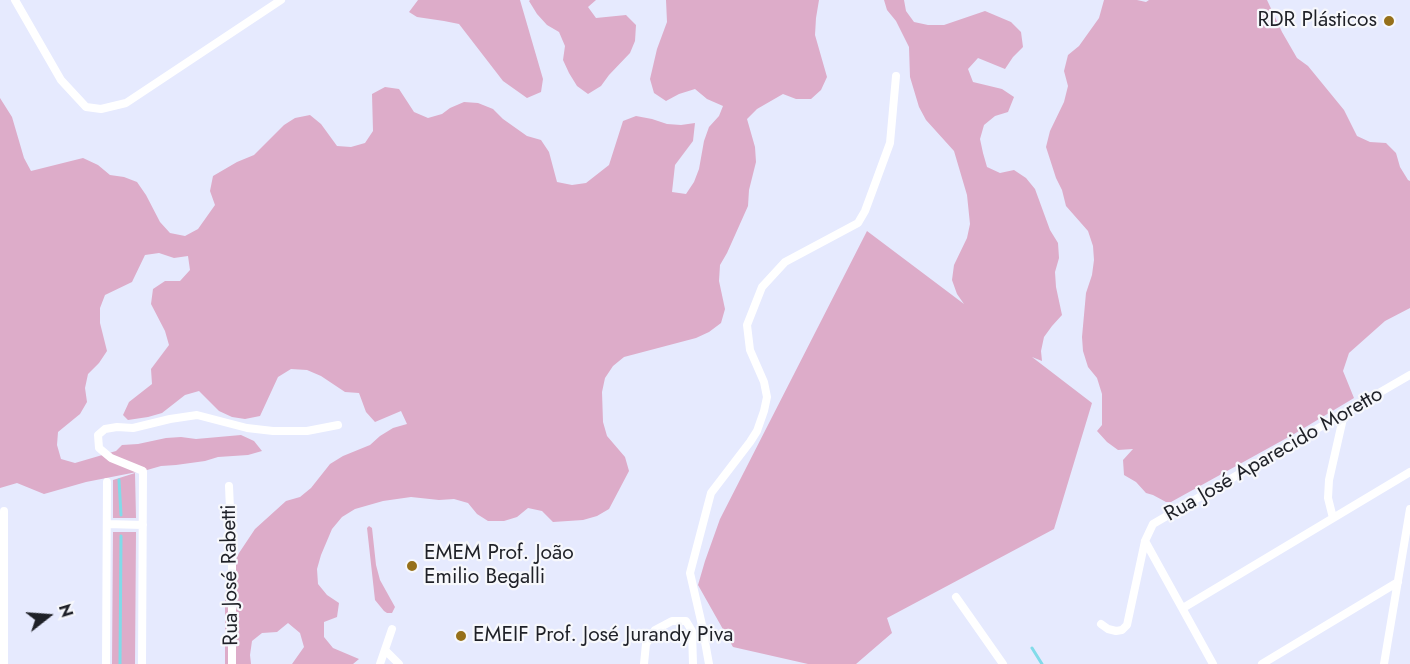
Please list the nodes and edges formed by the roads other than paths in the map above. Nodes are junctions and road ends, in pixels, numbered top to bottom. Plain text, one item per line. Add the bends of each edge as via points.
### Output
1 (15, 0) edge
2 (281, 0) edge
3 (896, 76) dead end
4 (1410, 375) edge
5 (1344, 414) junction
6 (338, 425) dead end
7 (1410, 472) edge
8 (107, 482) dead end
9 (229, 486) dead end
10 (1410, 509) edge
11 (4, 511) dead end
12 (1333, 519) junction
13 (107, 524) junction
14 (143, 525) junction
15 (1145, 541) junction
16 (1398, 582) junction
17 (956, 597) dead end
18 (1183, 608) junction
19 (1101, 624) dead end
20 (392, 629) dead end
21 (385, 650) junction
22 (4, 664) edge
23 (106, 664) edge
24 (142, 664) edge
25 (232, 664) edge
26 (380, 664) edge
27 (399, 664) edge
28 (644, 664) edge
29 (693, 664) edge
30 (709, 664) edge
31 (1003, 664) edge
32 (1213, 664) edge
33 (1262, 664) edge
34 (1384, 664) edge

1 - 2 street via 61,80 86,107 100,109 126,103
3 - 30 street via 890,142 858,223 785,262 762,287 747,325 750,350 764,381 764,411 754,437 711,493 690,573
4 - 5 street, Rua José Aparecido Moretto
5 - 12 street via 1329,480
5 - 15 street, Rua José Aparecido Moretto via 1153,524
6 - 14 street via 307,431 273,431 198,415 134,428 105,429 98,435 99,448 111,458 143,471
7 - 12 street
8 - 13 street
9 - 25 street, Rua José Rabetti
10 - 16 street
11 - 22 street
12 - 18 street
13 - 14 street
13 - 23 street
14 - 24 street
15 - 18 street
15 - 19 street via 1127,625 1116,631
16 - 33 street
16 - 34 street
17 - 31 street
18 - 32 street
20 - 21 street
21 - 26 street
21 - 27 street
28 - 29 street via 646,644 655,630 672,621 686,621 692,631

